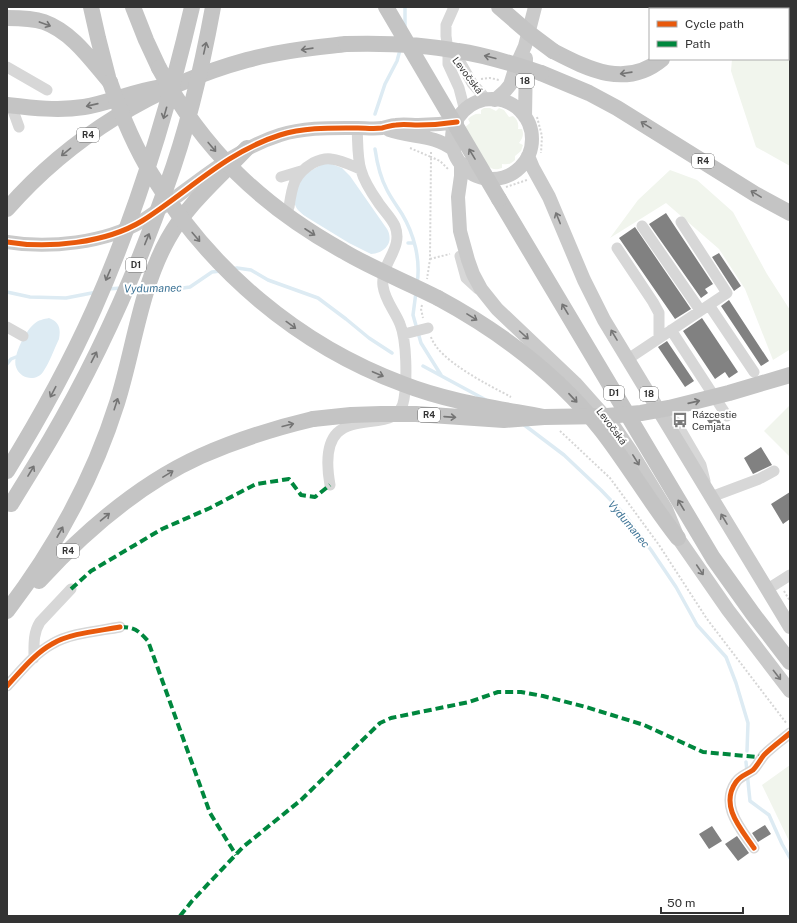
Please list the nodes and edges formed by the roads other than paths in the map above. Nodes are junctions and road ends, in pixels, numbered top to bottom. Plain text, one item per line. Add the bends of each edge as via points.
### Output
1 (91, 7) edge
2 (133, 7) edge
3 (192, 7) edge
4 (213, 7) edge
5 (386, 7) edge
6 (454, 7) edge
7 (499, 7) edge
8 (535, 7) edge
9 (7, 18) edge
10 (525, 46) junction
11 (448, 50) junction
12 (553, 51) junction
13 (660, 60) edge
14 (7, 67) edge
15 (110, 82) junction
16 (184, 82) junction
17 (47, 90) dead end
18 (491, 100) junction
19 (9, 105) edge
20 (617, 108) junction
21 (461, 116) junction
22 (531, 116) junction
23 (19, 127) dead end
24 (357, 128) junction
25 (382, 128) junction
26 (247, 148) junction
27 (454, 150) junction
28 (535, 157) junction
29 (455, 168) junction
30 (360, 169) junction
31 (302, 171) junction
32 (281, 177) dead end
33 (289, 207) dead end
34 (7, 208) edge
35 (790, 213) edge
36 (681, 222) dead end
37 (642, 226) dead end
38 (7, 242) edge
39 (617, 248) dead end
40 (705, 308) junction
41 (7, 327) edge
42 (671, 330) junction
43 (23, 336) dead end
44 (660, 338) junction
45 (628, 359) junction
46 (754, 372) dead end
47 (790, 375) edge
48 (727, 416) dead end
49 (550, 422) junction
50 (7, 471) edge
51 (774, 471) dead end
52 (330, 485) dead end
53 (709, 494) junction
54 (9, 507) edge
55 (678, 538) junction
56 (736, 538) junction
57 (790, 574) edge
58 (771, 587) junction
59 (71, 590) dead end
60 (7, 612) edge
61 (790, 617) edge
62 (120, 627) dead end
63 (790, 627) edge
64 (34, 658) junction
65 (790, 662) edge
66 (7, 686) edge
67 (790, 691) edge
68 (790, 733) edge
69 (754, 848) dead end

1 - 15 highway
2 -> 55 highway, bridge via 172,92 196,127 234,171 298,224 344,252 438,298 510,342 568,392 602,431
3 -> 50 highway, D1, bridge via 170,95 113,263 94,309 53,392
54 -> 4 highway, D1, bridge via 79,386 127,287 149,234 182,139
65 -> 5 highway, D1, bridge via 732,585 690,521 503,193
6 - 11 street, Levočská via 446,25
7 - 12 highway, bridge
8 - 10 main road, Levočská / 18
9 -> 15 highway via 43,22 59,30 71,39
10 - 18 main road, Levočská / 18 via 510,85
10 - 22 main road, Levočská / 18
11 - 18 street, Levočská via 459,60 472,83
11 - 21 street, Levočská via 448,64 459,88
13 -> 12 highway via 640,71 609,74 581,66
12 - 20 highway via 601,88
14 - 17 street
15 -> 49 highway, bridge via 128,128 162,192 214,258 272,311 343,357 404,385 433,395
16 -> 19 highway via 140,91 85,107 46,109
20 -> 16 highway, R4, bridge via 541,72 504,61 458,50 394,44 346,44 308,48 224,67
16 -> 34 highway, R4 via 149,98 82,140 33,181
18 - 21 main road, Levočská / 18 via 478,102
18 - 22 main road, Levočská via 505,102
19 - 23 street
35 -> 20 highway, R4
21 - 25 main road via 432,125 397,124
21 - 27 main road, Levočská / 18 via 453,133
22 - 28 main road, Levočská / 18 via 530,127
24 - 25 main road
24 - 26 main road via 290,132
24 - 30 street
25 - 27 main road via 432,138
26 - 38 main road via 141,222 123,230 89,240 51,245
60 -> 26 highway via 46,557 93,467 116,404 153,273 167,240 197,198
27 - 29 main road, Levočská / 18
28 - 29 main road, Levočská / 18 via 506,177 500,178 481,178
45 -> 28 main road, 18 via 584,280 537,175
29 -> 55 main road, Levočská / 18 via 461,176 458,197 460,231 473,274 488,298 505,317 562,370 605,415 666,509
30 - 31 street via 325,158
30 - 52 street via 371,191 395,226 397,234 396,248 385,267 385,295 400,323 417,331 405,347 404,397 401,411 386,418 340,429 332,438 328,449
31 - 32 street
31 - 33 street via 295,178
36 - 40 street via 727,293
37 - 40 street
39 - 44 street via 654,302 659,313
40 - 42 street
40 - 46 street
41 - 43 street
42 - 44 street
42 - 48 street
44 - 45 street
45 - 53 main road, 18
49 -> 47 highway, R4, bridge via 641,413 701,401
60 -> 49 highway, R4, bridge via 30,592 63,555 106,517 151,484 200,456 228,445 313,419 351,415 416,414
51 - 53 street via 759,479
56 -> 53 main road, 18
55 -> 67 main road, Levočská / 18 via 728,610
56 - 58 street
56 - 63 main road, 18
57 - 58 street
58 - 61 street
59 - 64 street via 36,628
62 - 64 street via 53,643
64 - 66 street
68 - 69 street via 733,787 730,811

